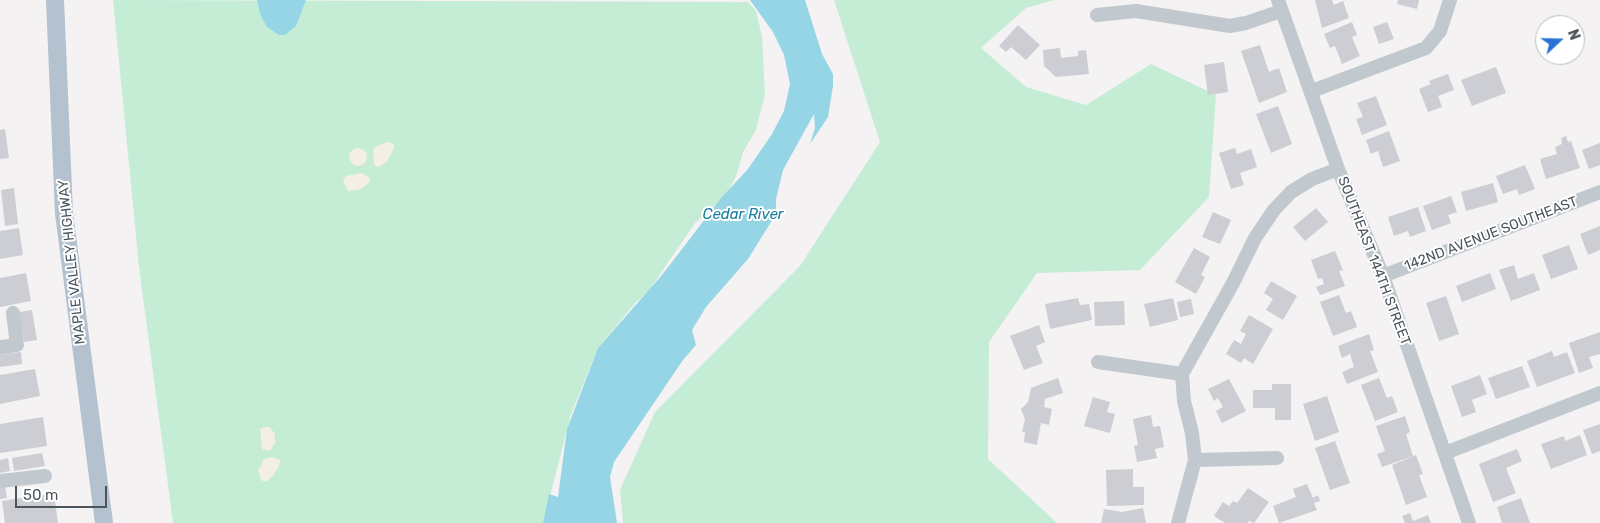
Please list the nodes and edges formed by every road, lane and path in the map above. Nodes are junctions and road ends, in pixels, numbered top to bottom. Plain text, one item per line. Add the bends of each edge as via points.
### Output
1 (55, 0) edge
2 (1450, 0) edge
3 (1279, 5) edge
4 (1097, 15) dead end
5 (1312, 91) junction
6 (1338, 168) junction
7 (1600, 192) edge
8 (1383, 276) junction
9 (13, 314) dead end
10 (0, 347) edge
11 (1098, 362) dead end
12 (1182, 374) junction
13 (1600, 392) edge
14 (1445, 453) junction
15 (1277, 458) dead end
16 (1195, 460) junction
17 (45, 476) dead end
18 (0, 481) edge
19 (104, 523) edge
20 (1178, 523) edge
21 (1469, 523) edge

1 - 19 main road, MAPLE VALLEY HIGHWAY via 64,213
2 - 5 street via 1440,31 1426,48
3 - 4 street via 1246,23 1230,26 1136,11
3 - 5 street, SOUTHEAST 144TH STREET
5 - 6 street, SOUTHEAST 144TH STREET
6 - 8 street, SOUTHEAST 144TH STREET
6 - 12 street via 1291,192 1274,210 1255,238
7 - 8 street, 142ND AVENUE SOUTHEAST
8 - 14 street, SOUTHEAST 144TH STREET
9 - 10 street via 16,344
11 - 12 street
12 - 16 street
13 - 14 street
14 - 21 street, SOUTHEAST 144TH STREET
15 - 16 street
16 - 20 street
17 - 18 street

